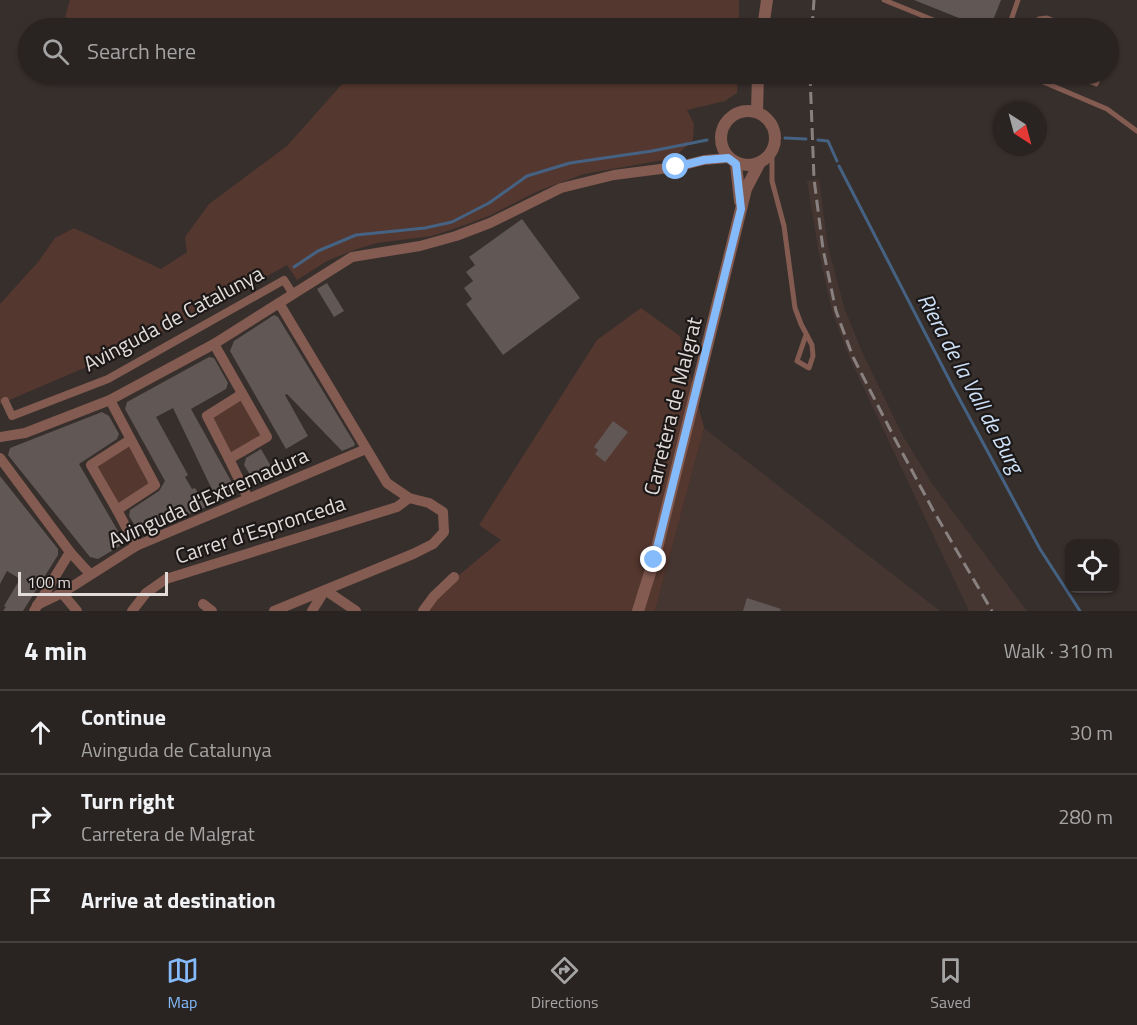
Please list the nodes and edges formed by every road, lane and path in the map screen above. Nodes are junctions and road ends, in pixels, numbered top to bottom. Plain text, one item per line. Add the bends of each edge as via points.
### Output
1 (767, 0) edge
2 (885, 0) edge
3 (1018, 0) edge
4 (764, 18) edge
5 (929, 18) edge
6 (1011, 18) edge
7 (755, 84) edge
8 (757, 84) edge
9 (1048, 84) edge
10 (743, 111) junction
11 (757, 112) junction
12 (1137, 130) edge
13 (772, 151) junction
14 (729, 157) junction
15 (759, 164) junction
16 (741, 209) junction
17 (293, 294) junction
18 (279, 303) junction
19 (806, 335) junction
20 (214, 344) junction
21 (242, 394) junction
22 (110, 400) junction
23 (5, 401) dead end
24 (0, 437) edge
25 (130, 440) junction
26 (366, 449) junction
27 (0, 458) edge
28 (230, 459) junction
29 (248, 498) junction
30 (409, 498) junction
31 (117, 510) junction
32 (136, 546) junction
33 (70, 552) junction
34 (90, 574) junction
35 (454, 577) dead end
36 (325, 590) junction
37 (62, 592) junction
38 (203, 604) dead end
39 (35, 608) edge
40 (77, 611) edge
41 (132, 611) edge
42 (213, 611) edge
43 (274, 611) edge
44 (312, 611) edge
45 (356, 611) edge
46 (423, 611) edge
47 (638, 611) edge

1 - 4 street
2 - 5 lane
3 - 6 lane
7 - 10 street
8 - 11 street
9 - 12 lane via 1107,109
10 - 11 street
10 - 14 street via 726,122 720,137
11 - 13 street via 774,130
13 - 15 street
13 - 19 lane via 772,181 784,226 795,308
14 - 15 street via 749,166
14 - 16 street, Carretera de Malgrat
14 - 17 street, Avinguda de Catalunya via 614,175 561,188 456,236 352,257
15 - 16 street, Carretera de Malgrat
16 - 47 street, Carretera de Malgrat
17 - 18 street, Avinguda de Catalunya
17 - 23 street, Avinguda de Catalunya via 284,280 108,379 12,416
18 - 20 street, Avinguda de Catalunya
18 - 26 street
19 - 19 lane via 812,345 809,368 797,361
20 - 21 street
20 - 22 street, Avinguda de Catalunya
21 - 28 street via 207,416
21 - 28 street via 267,437
22 - 24 street, Avinguda de Catalunya via 25,433
22 - 25 street
25 - 31 street via 155,484
25 - 31 street via 91,465
26 - 29 street, Avinguda d'Extremadura
26 - 30 street via 387,483
27 - 33 street
28 - 29 street
29 - 32 street, Avinguda d'Extremadura
30 - 36 street via 443,512 444,532 433,544 413,554
30 - 41 street, Carrer d'Espronceda via 397,507 166,579 146,593
31 - 32 street
32 - 34 street, Avinguda d'Extremadura
33 - 34 street
33 - 39 street, Avinguda d'Extremadura
34 - 37 street, Avinguda d'Extremadura
35 - 46 street
36 - 43 street
36 - 44 street
36 - 45 street
37 - 39 street, Avinguda d'Extremadura
37 - 40 street
38 - 42 street

